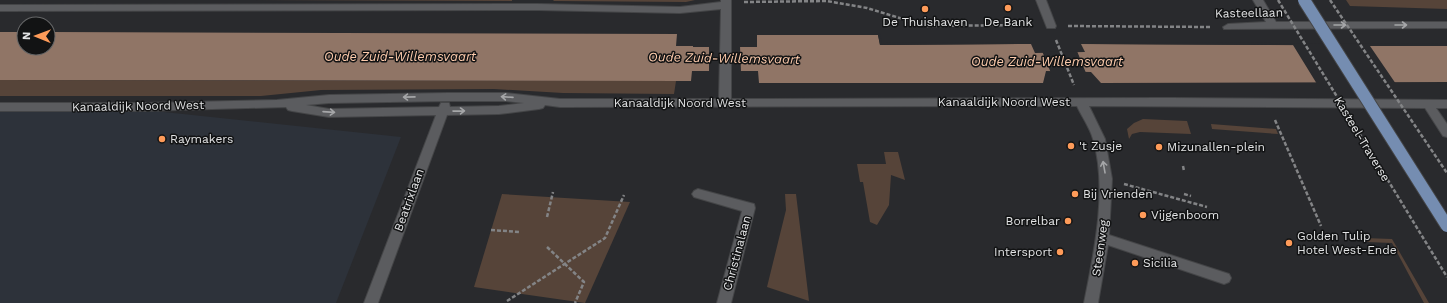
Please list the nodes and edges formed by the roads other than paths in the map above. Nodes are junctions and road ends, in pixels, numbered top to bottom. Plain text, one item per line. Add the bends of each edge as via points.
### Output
1 (1040, 0) edge
2 (1258, 0) edge
3 (1304, 0) edge
4 (726, 2) edge
5 (77, 4) edge
6 (0, 8) edge
7 (1273, 25) junction
8 (1447, 25) edge
9 (1052, 26) road end
10 (1228, 27) road end
11 (448, 97) junction
12 (1081, 102) junction
13 (560, 103) junction
14 (725, 103) junction
15 (277, 104) junction
16 (1428, 104) junction
17 (1447, 104) edge
18 (0, 107) edge
19 (443, 111) junction
20 (1447, 133) edge
21 (698, 194) dead end
22 (1447, 226) edge
23 (1103, 238) junction
24 (1224, 278) dead end
25 (371, 303) edge
26 (724, 303) edge
27 (1091, 303) edge

1 - 9 street
2 - 7 street
3 - 22 main road, Kasteel-Traverse, bridge
4 - 5 street via 680,10 538,7 109,7
4 - 14 street
5 - 6 street
7 -> 8 street, Kasteellaan
7 - 10 street, Kasteellaan
13 -> 11 street, Kanaaldijk Noord West via 506,97
11 -> 15 street, Kanaaldijk Noord West via 329,99
11 - 19 street, Beatrixlaan
12 - 14 street, Kanaaldijk Noord West
12 - 16 street, Kanaaldijk Noord West
23 -> 12 street, Steenweg via 1106,179 1099,139
13 - 14 street, Kanaaldijk Noord West
19 -> 13 street, Kanaaldijk Noord West via 499,110
15 - 18 street, Kanaaldijk Noord West
15 -> 19 street, Kanaaldijk Noord West via 329,113
16 - 17 street, Kanaaldijk Noord West
16 - 20 street
19 - 25 street, Beatrixlaan
21 - 26 street, Christinalaan via 749,208
23 - 24 street
23 - 27 street, Steenweg

